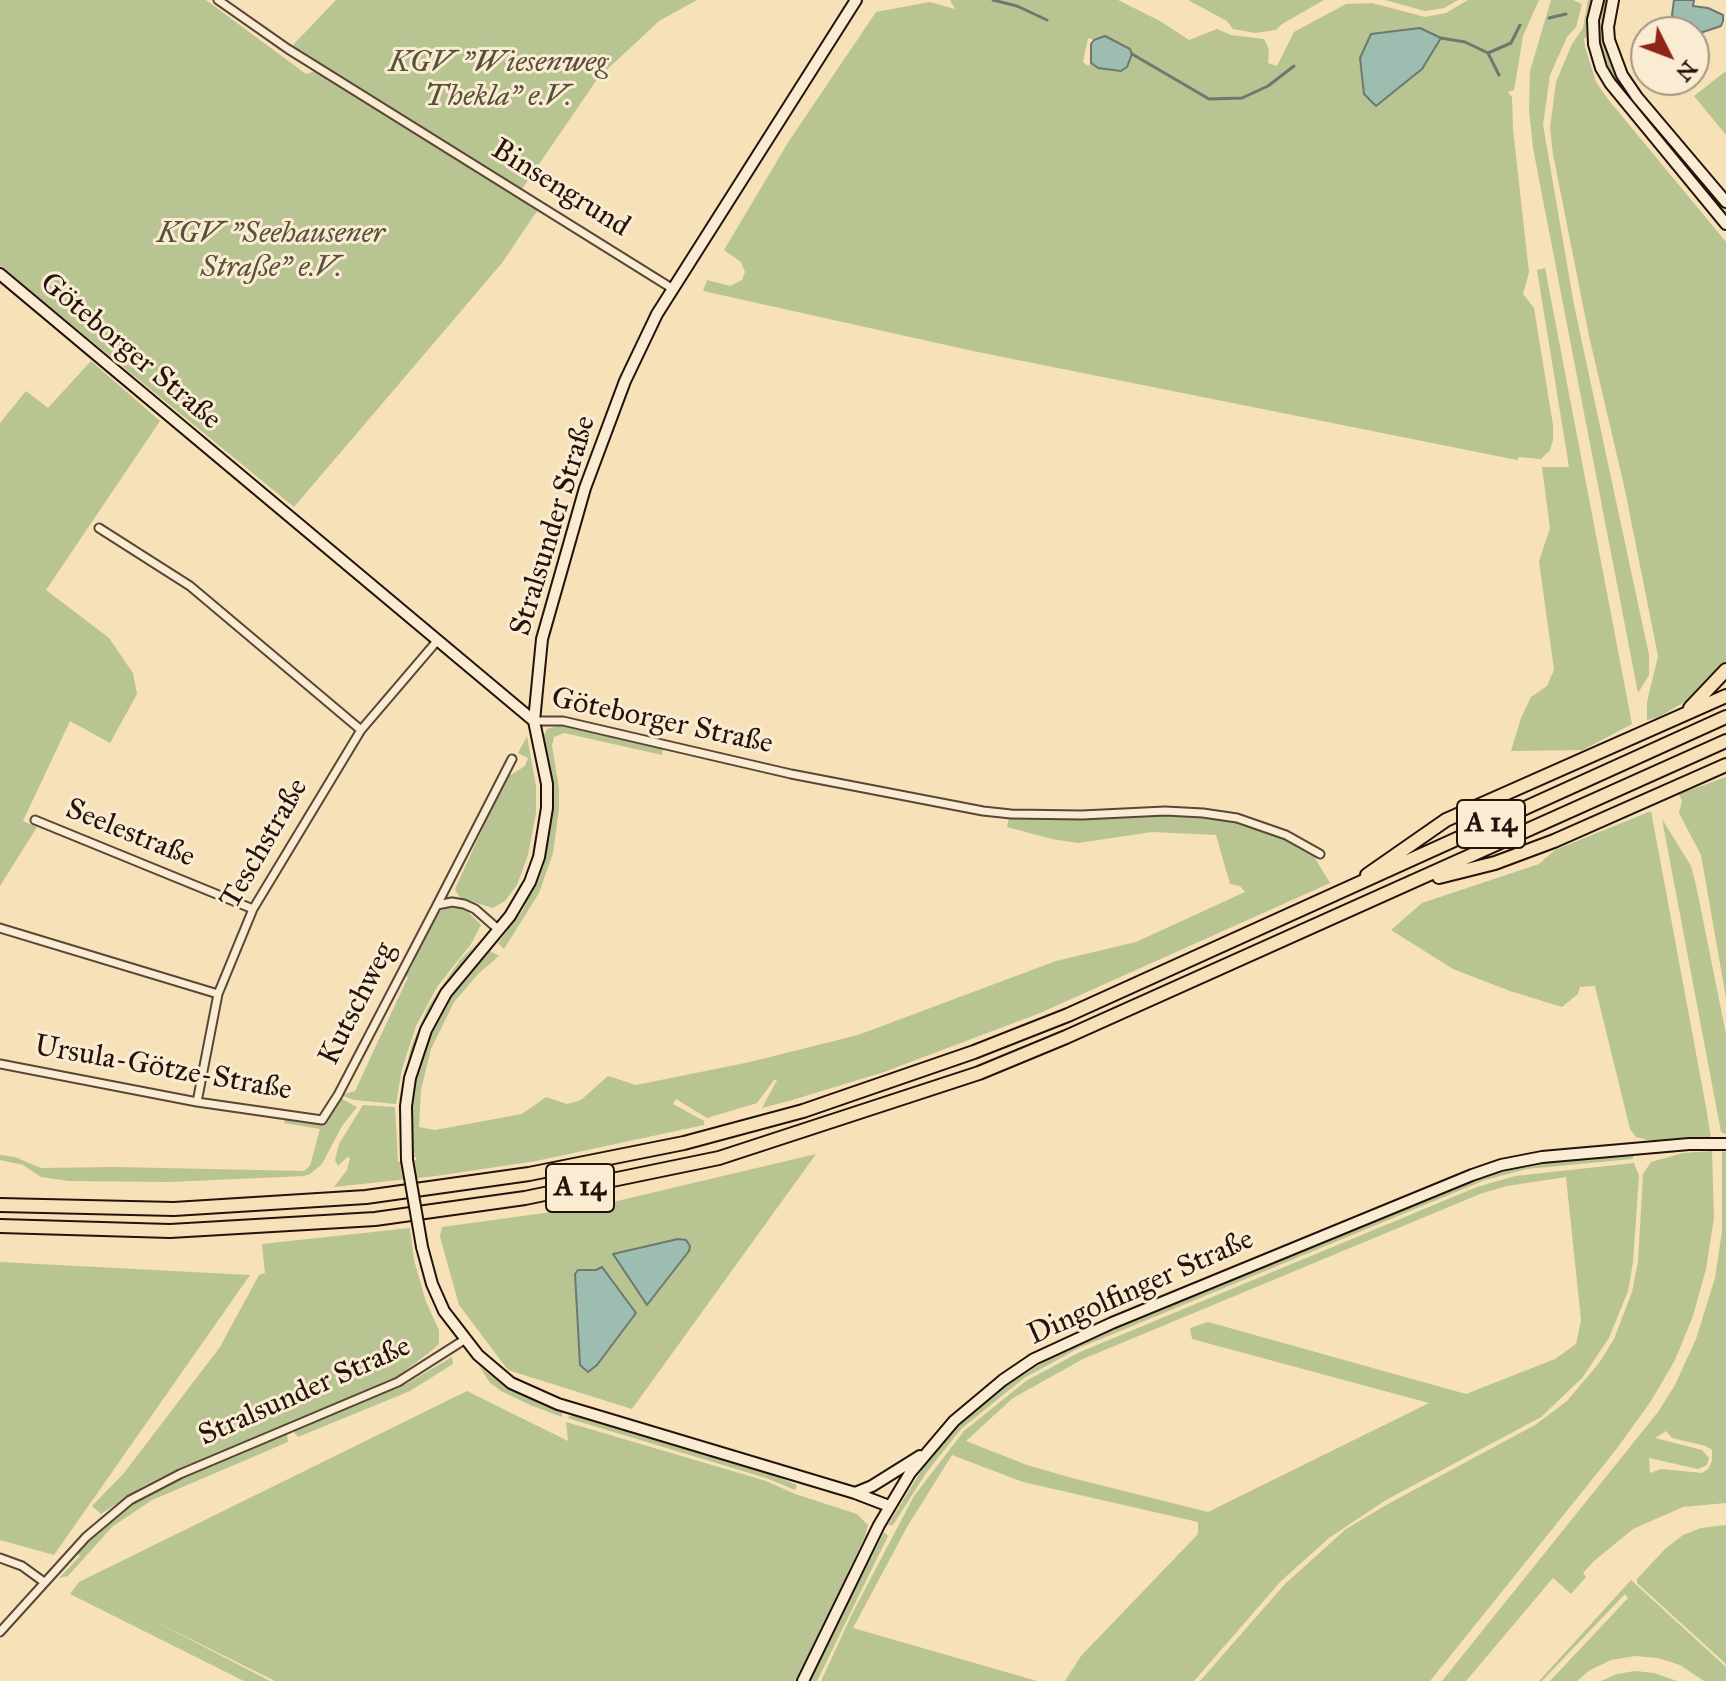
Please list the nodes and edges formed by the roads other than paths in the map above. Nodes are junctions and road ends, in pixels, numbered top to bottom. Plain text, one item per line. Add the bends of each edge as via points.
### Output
1 (218, 0) edge
2 (856, 0) edge
3 (1598, 0) edge
4 (1613, 0) edge
5 (1726, 202) edge
6 (1726, 224) edge
7 (0, 274) edge
8 (673, 289) junction
9 (99, 528) dead end
10 (437, 641) junction
11 (1726, 670) edge
12 (1726, 696) edge
13 (1726, 717) edge
14 (1676, 719) junction
15 (534, 721) junction
16 (361, 730) junction
17 (1726, 741) edge
18 (512, 759) dead end
19 (1726, 765) edge
20 (1726, 772) edge
21 (1688, 782) junction
22 (35, 820) dead end
23 (1320, 854) dead end
24 (1409, 884) junction
25 (1349, 889) junction
26 (437, 905) junction
27 (253, 909) junction
28 (0, 928) edge
29 (499, 930) junction
30 (218, 994) junction
31 (0, 1064) edge
32 (197, 1102) junction
33 (317, 1121) joint
34 (1726, 1144) edge
35 (0, 1205) edge
36 (0, 1226) edge
37 (464, 1340) junction
38 (925, 1453) junction
39 (855, 1493) junction
40 (889, 1506) junction
41 (0, 1558) edge
42 (44, 1582) junction
43 (0, 1632) edge
44 (803, 1681) edge

1 - 8 street, Binsengrund
2 - 8 street, Stralsunder Straße
3 - 6 street via 1594,44 1601,68
4 - 5 street via 1609,40 1622,75
7 - 10 street, Göteborger Straße
8 - 15 street, Stralsunder Straße via 645,335 585,488 542,639
9 - 16 street via 190,586
10 - 15 street, Göteborger Straße
10 - 16 street, Teschstraße
11 - 14 highway
12 - 14 highway
13 - 25 highway, A 14
14 - 25 highway via 1446,820
15 - 23 street, Göteborger Straße via 563,721 791,774 983,811 1165,811 1237,818
15 - 29 street, Stralsunder Straße via 547,784 545,830 530,882
16 - 27 street, Teschstraße
17 - 24 highway, A 14
18 - 26 street, Kutschweg
19 - 21 highway
20 - 21 highway
21 - 24 highway via 1513,857
22 - 27 street, Seelestraße
24 - 36 highway, A 14 via 979,1073 719,1158 525,1198 375,1219 170,1231
25 - 35 highway, A 14 via 974,1052 803,1111 684,1143 529,1174 366,1197 174,1209
26 - 29 street via 464,904
26 - 33 street, Kutschweg via 327,1115
27 - 30 street, Teschstraße
28 - 30 street
29 - 37 street, Stralsunder Straße, bridge via 446,993 419,1048 406,1106 407,1160 422,1247 444,1311
30 - 32 street, Teschstraße
31 - 32 street, Ursula-Götze-Straße
32 - 33 street, Ursula-Götze-Straße
34 - 38 street, Dingolfinger Straße via 1542,1157 1472,1175 1056,1348 975,1402
37 - 39 street via 500,1375 534,1395
37 - 42 street, Stralsunder Straße via 398,1382 145,1491 100,1523
38 - 39 street
38 - 40 street, Dingolfinger Straße
39 - 40 street
40 - 44 street, Dingolfinger Straße
41 - 42 street
42 - 43 street, Stralsunder Straße

